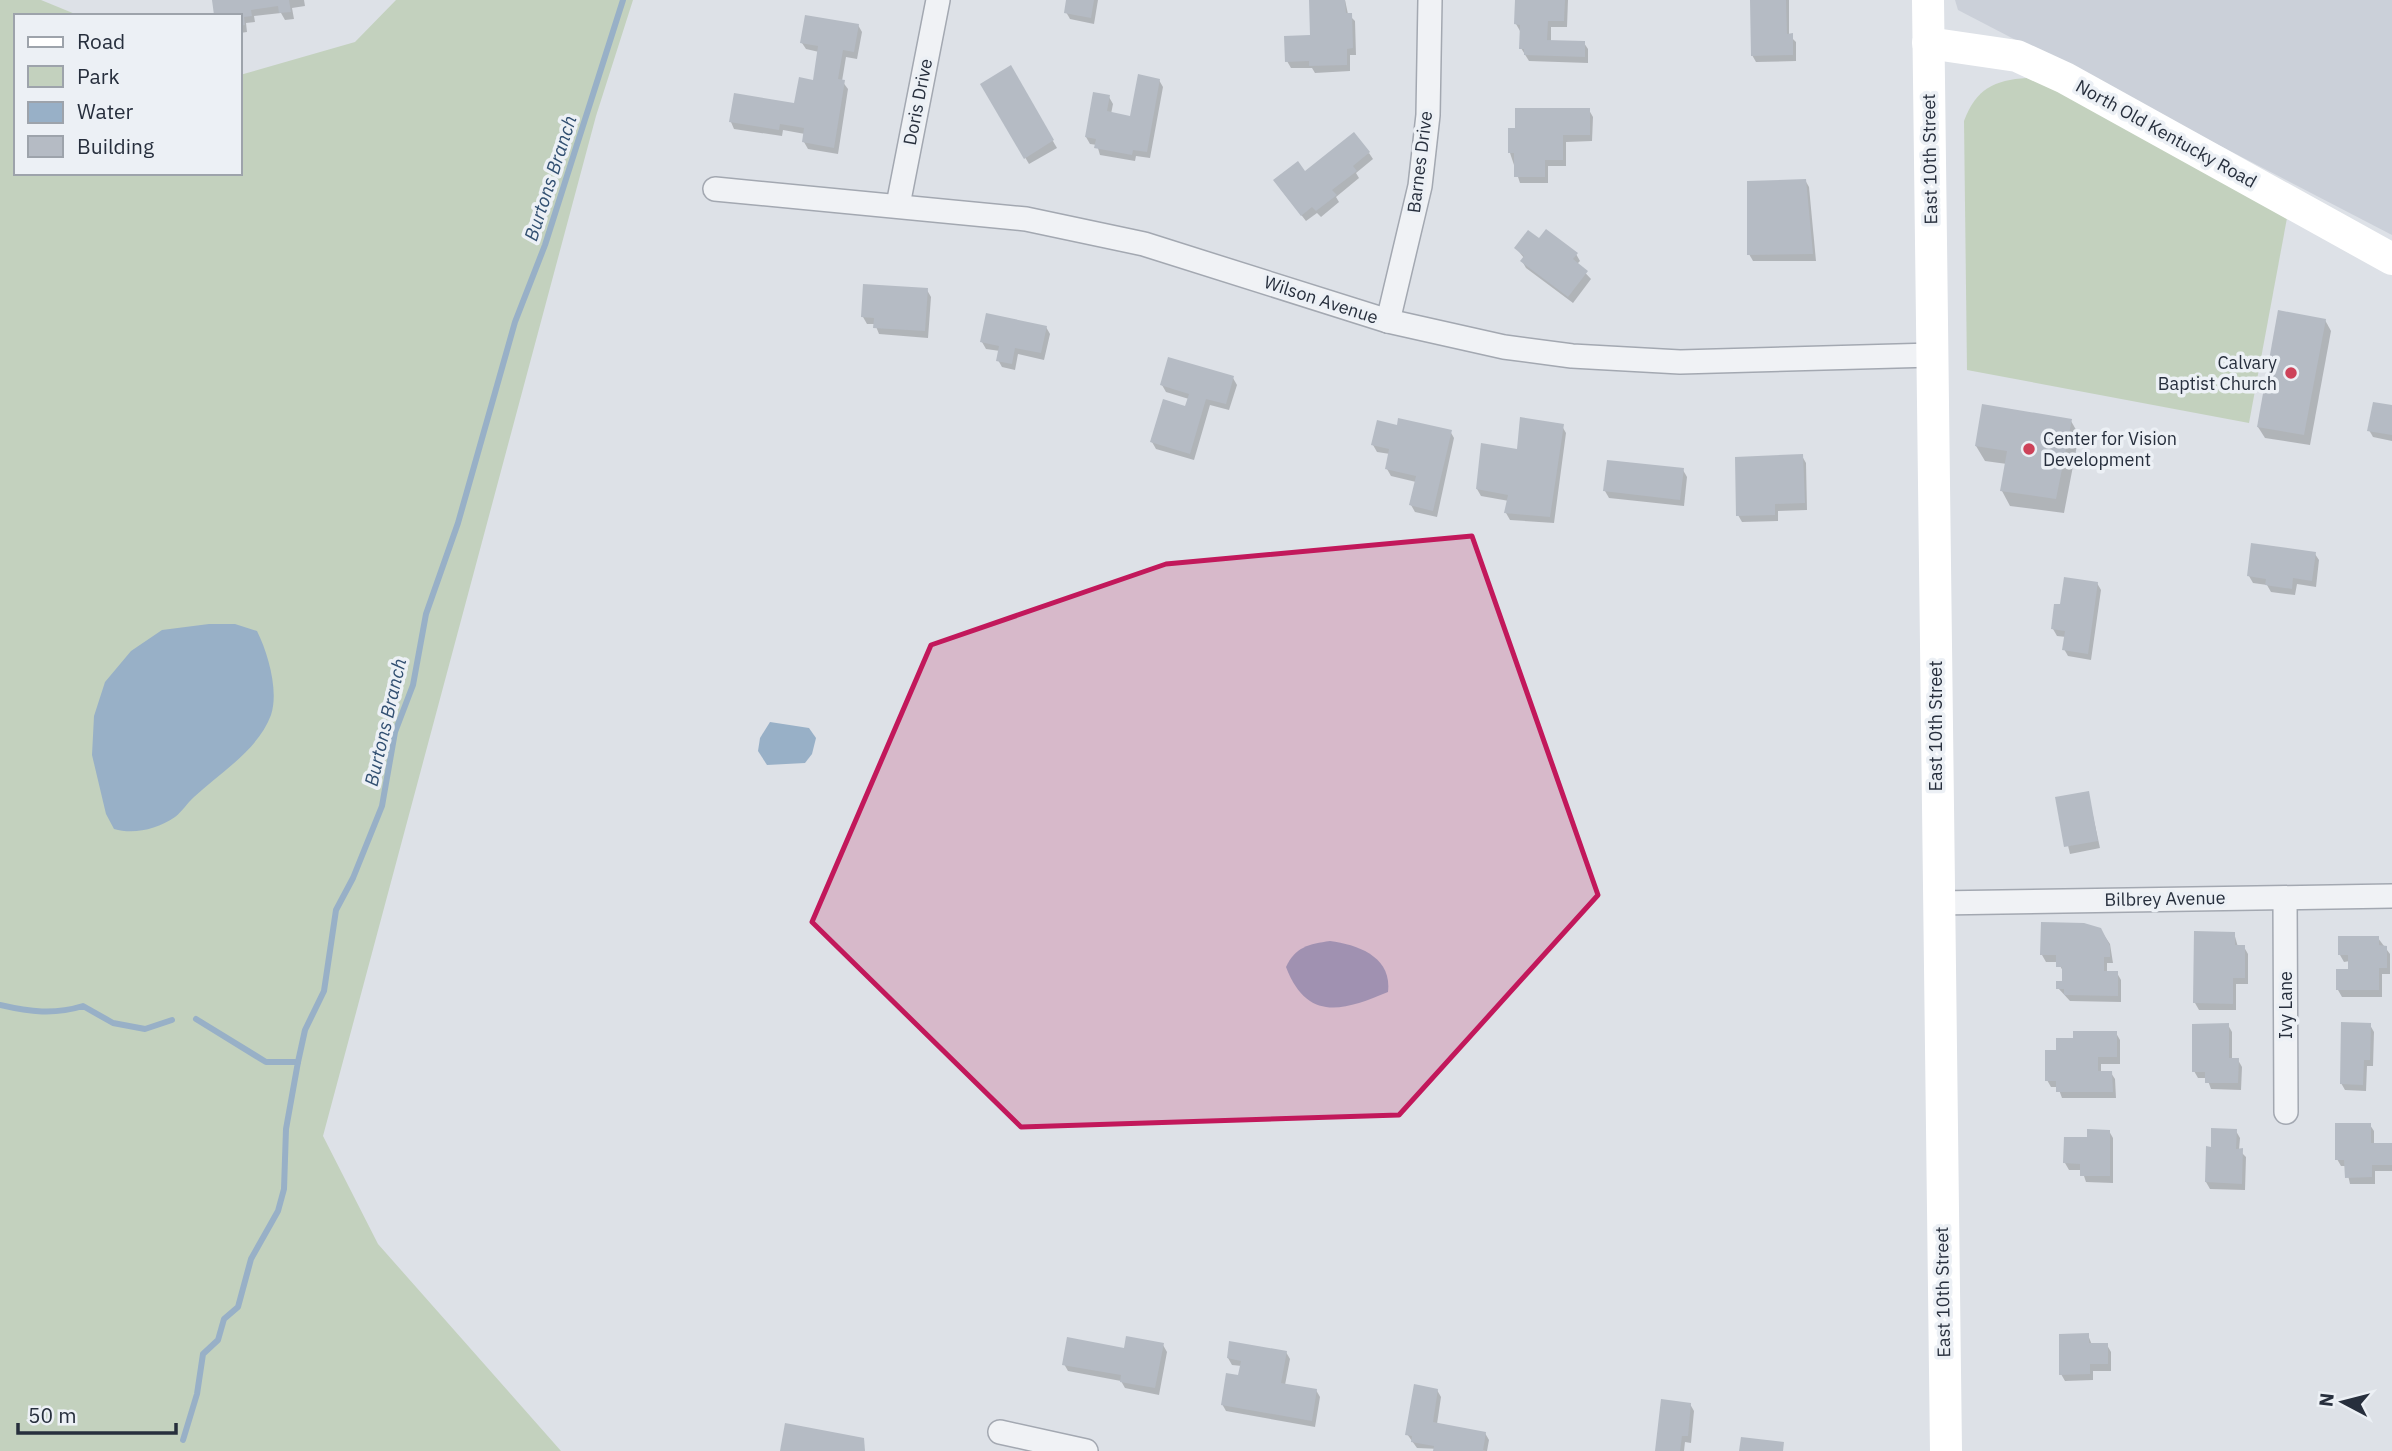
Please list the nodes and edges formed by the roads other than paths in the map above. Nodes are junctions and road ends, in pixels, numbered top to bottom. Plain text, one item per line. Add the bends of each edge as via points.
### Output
1 (938, 0) edge
2 (1430, 0) edge
3 (1927, 0) edge
4 (1928, 43) junction
5 (715, 189) dead end
6 (898, 205) junction
7 (2392, 259) edge
8 (1388, 321) junction
9 (1933, 355) junction
10 (2392, 896) edge
11 (2286, 898) junction
12 (1937, 903) junction
13 (2286, 1112) dead end
14 (1000, 1432) dead end
15 (1086, 1451) edge
16 (1946, 1451) edge

1 - 6 street, Doris Drive
2 - 8 street, Barnes Drive via 1428,115 1420,186
3 - 4 main road, East 10th Street
4 - 7 main road, North Old Kentucky Road via 2017,56 2065,78
4 - 9 main road, East 10th Street
5 - 6 street, Wilson Avenue
6 - 8 street, Wilson Avenue via 1026,219 1144,244
8 - 9 street, Wilson Avenue via 1504,347 1572,356 1680,362
9 - 12 main road, East 10th Street
10 - 11 street, Bilbrey Avenue
11 - 12 street, Bilbrey Avenue
11 - 13 street, Ivy Lane
12 - 16 main road, East 10th Street
14 - 15 street

